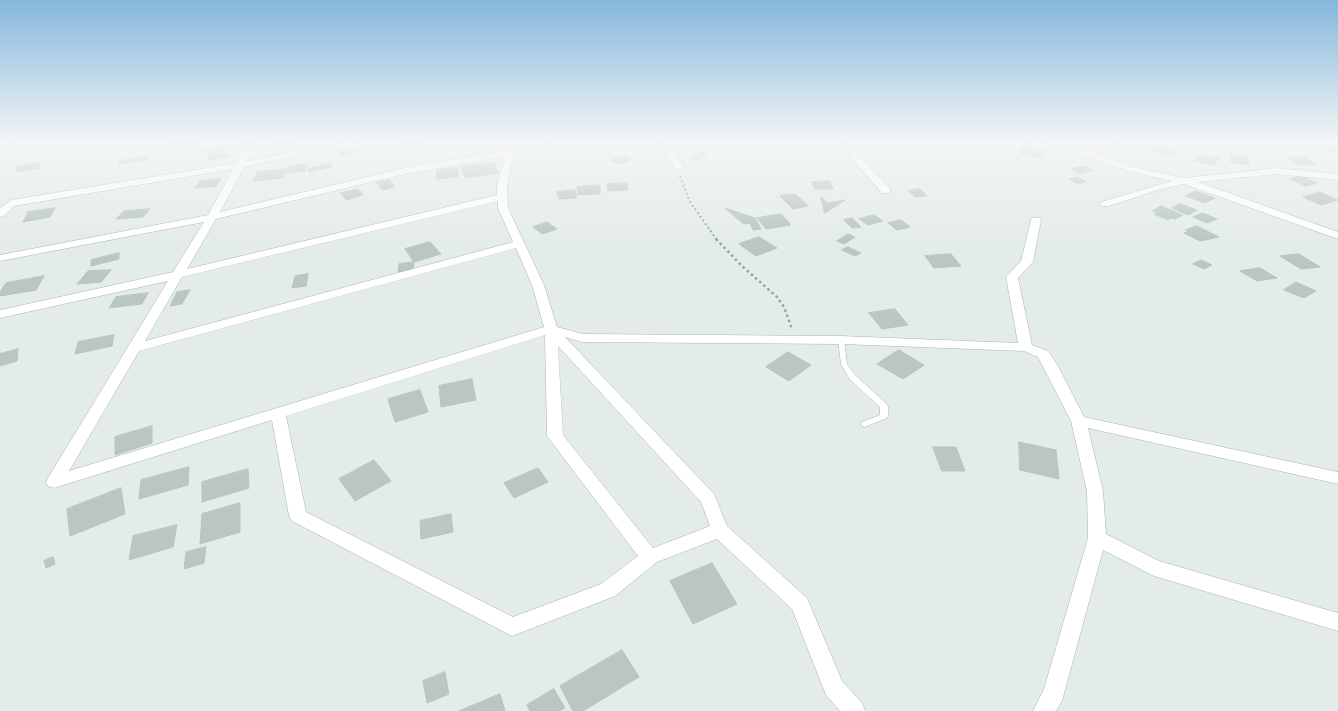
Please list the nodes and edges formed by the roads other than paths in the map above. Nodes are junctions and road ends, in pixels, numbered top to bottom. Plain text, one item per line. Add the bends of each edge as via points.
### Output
1 (181, 174) edge
2 (235, 174) edge
3 (392, 174) edge
4 (505, 174) edge
5 (869, 174) edge
6 (1127, 174) edge
7 (1154, 174) edge
8 (1247, 174) edge
9 (1309, 174) edge
10 (1338, 177) edge
11 (1185, 181) junction
12 (1158, 187) junction
13 (886, 191) dead end
14 (502, 197) junction
15 (1105, 204) dead end
16 (0, 214) edge
17 (212, 217) junction
18 (1036, 220) dead end
19 (1338, 236) edge
20 (519, 244) junction
21 (0, 258) edge
22 (177, 275) junction
23 (0, 314) edge
24 (551, 329) junction
25 (841, 340) junction
26 (1026, 347) junction
27 (134, 348) junction
28 (278, 413) junction
29 (1079, 421) junction
30 (865, 424) dead end
31 (1338, 478) edge
32 (720, 530) junction
33 (1097, 538) junction
34 (650, 557) junction
35 (1338, 622) edge
36 (854, 711) edge
37 (1044, 711) edge

1 - 16 street via 11,203
2 - 17 street
3 - 17 street
4 - 14 street
5 - 13 street
6 - 12 street
7 - 11 street
8 - 11 street
9 - 10 street
11 - 12 street
11 - 19 street
12 - 15 street
14 - 20 street via 503,208
14 - 22 street
17 - 21 street
17 - 22 street
18 - 26 street via 1027,262 1012,277
20 - 24 street via 538,285
20 - 27 street
22 - 23 street
22 - 27 street
24 - 25 street via 582,338
24 - 28 street
24 - 32 street via 708,499
24 - 34 street via 555,436
25 - 26 street
25 - 30 lane via 844,364 853,378 884,406 884,416
26 - 29 street via 1043,354
27 - 28 street via 54,482
28 - 34 street via 298,516 512,627 608,590
29 - 31 street
29 - 33 street via 1095,491
32 - 34 street
32 - 36 street via 800,604 834,688
33 - 35 street via 1154,568
33 - 37 street via 1054,693

